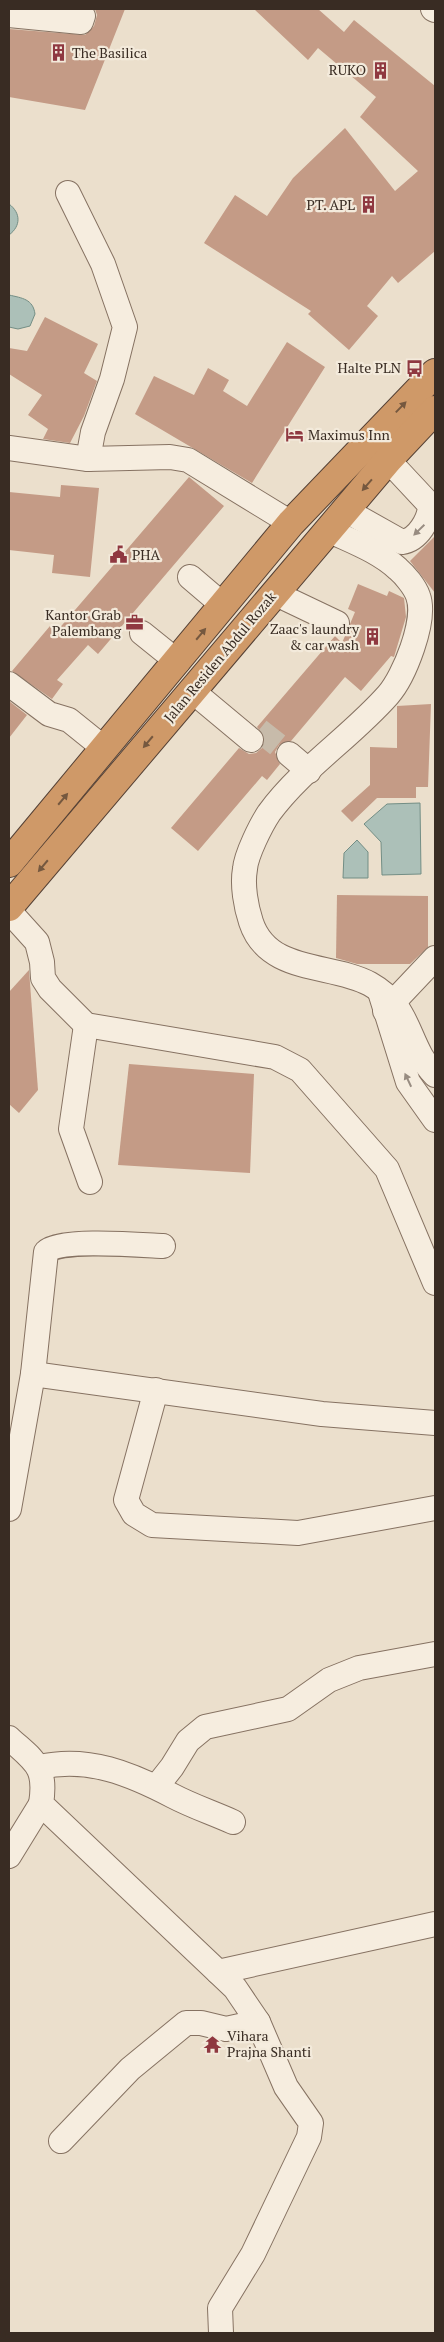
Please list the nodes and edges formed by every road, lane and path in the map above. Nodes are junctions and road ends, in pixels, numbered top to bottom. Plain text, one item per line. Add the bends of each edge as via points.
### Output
1 (72, 9) edge
2 (9, 15) edge
3 (68, 193) dead end
4 (435, 373) edge
5 (435, 410) edge
6 (9, 448) edge
7 (88, 459) junction
8 (396, 469) junction
9 (346, 520) junction
10 (291, 523) junction
11 (190, 577) dead end
12 (274, 593) junction
13 (224, 606) junction
14 (337, 623) dead end
15 (142, 633) dead end
16 (178, 662) junction
17 (9, 684) edge
18 (196, 686) junction
19 (255, 735) tunnel mouth
20 (105, 749) junction
21 (285, 759) tunnel mouth
22 (304, 775) junction
23 (13, 849) edge
24 (9, 907) edge
25 (9, 911) edge
26 (435, 958) edge
27 (386, 1001) junction
28 (86, 1025) junction
29 (435, 1075) edge
30 (435, 1105) edge
31 (435, 1119) edge
32 (90, 1182) dead end
33 (163, 1246) dead end
34 (435, 1283) edge
35 (33, 1374) junction
36 (156, 1390) junction
37 (435, 1423) edge
38 (435, 1508) edge
39 (9, 1510) edge
40 (435, 1654) edge
41 (9, 1738) edge
42 (40, 1767) junction
43 (156, 1786) junction
44 (41, 1804) junction
45 (233, 1822) dead end
46 (9, 1856) edge
47 (435, 1924) edge
48 (218, 1972) junction
49 (258, 2022) junction
50 (61, 2141) dead end
51 (220, 2333) edge

1 - 2 street via 83,16 82,22
3 - 7 street via 103,264 125,328 112,379 93,432
10 -> 4 highway
5 - 8 highway, Jalan Residen Abdul Rozak
6 - 7 street
7 - 10 street via 170,457 188,460
8 -> 9 highway, Jalan Residen Abdul Rozak
8 -> 9 street via 430,505 427,522 408,541 402,542
9 - 12 highway, Jalan Residen Abdul Rozak
9 - 22 street via 369,550 397,568 418,595 420,618 411,650 389,694
10 - 13 highway
11 - 13 street
12 - 14 street
12 - 18 highway, Jalan Residen Abdul Rozak
16 -> 13 highway
15 - 16 street
16 - 20 highway
17 - 20 street via 49,714 69,720
18 - 19 street
18 -> 24 highway, Jalan Residen Abdul Rozak
23 -> 20 highway
21 - 22 street
22 - 27 street via 268,814 244,869 252,924 265,945 278,955 295,963 354,977
25 - 28 street via 37,942 43,978 50,989
26 - 27 street
27 - 29 street via 405,1018 424,1061
31 -> 27 street via 408,1082
28 - 32 street via 71,1130
28 - 34 street via 275,1057 300,1070 387,1169
30 - 31 street
33 - 35 street via 98,1243 50,1248 46,1252
35 - 36 street
35 - 39 street
36 - 37 street via 322,1414
36 - 38 street via 126,1500 134,1514 152,1525 298,1533
40 - 43 street via 359,1668 329,1680 288,1709 205,1727 188,1741
41 - 42 street
42 - 43 street via 69,1762 103,1766
42 - 44 street via 44,1788
43 - 45 street
44 - 46 street
44 - 48 street
47 - 48 street
48 - 49 street via 235,1988
49 - 50 street via 226,2029 186,2023 130,2069
49 - 51 street via 286,2087 309,2119 311,2131 253,2254 220,2308

